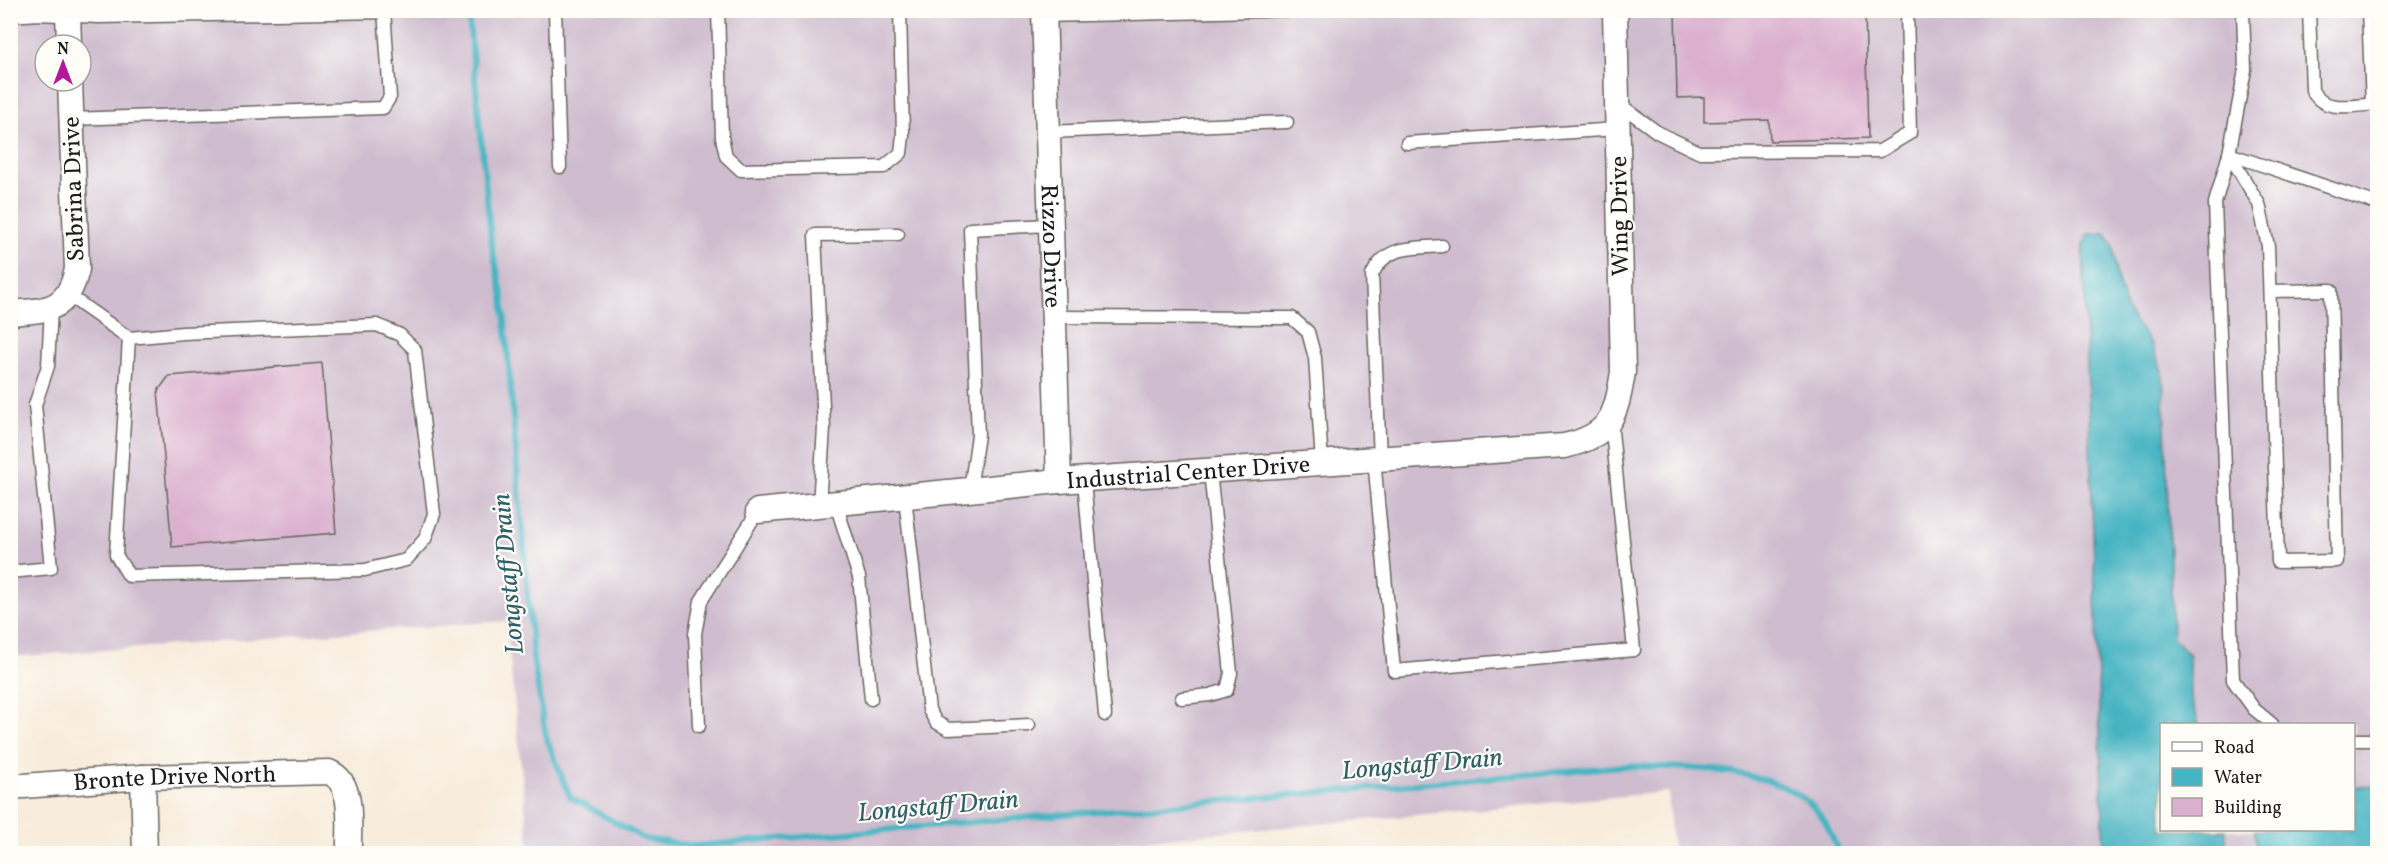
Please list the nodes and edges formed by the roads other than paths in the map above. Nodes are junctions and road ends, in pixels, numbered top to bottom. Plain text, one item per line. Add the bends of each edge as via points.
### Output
1 (555, 10) edge
2 (718, 10) edge
3 (900, 10) edge
4 (1300, 10) edge
5 (1614, 10) edge
6 (1907, 10) edge
7 (2243, 10) edge
8 (2309, 10) edge
9 (2368, 10) edge
10 (384, 11) edge
11 (1134, 12) edge
12 (68, 13) edge
13 (1044, 13) edge
14 (10, 16) edge
15 (69, 33) edge
16 (70, 93) edge
17 (1617, 102) junction
18 (2375, 104) edge
19 (71, 119) junction
20 (1287, 122) dead end
21 (1617, 129) junction
22 (1048, 132) junction
23 (1407, 142) dead end
24 (2229, 153) junction
25 (560, 167) dead end
26 (2378, 204) edge
27 (1050, 225) junction
28 (898, 234) dead end
29 (1442, 246) dead end
30 (2272, 291) junction
31 (60, 302) junction
32 (10, 313) edge
33 (1053, 317) junction
34 (129, 338) junction
35 (1611, 421) junction
36 (1377, 459) junction
37 (1322, 462) junction
38 (1210, 471) junction
39 (1084, 480) junction
40 (1059, 481) junction
41 (970, 490) junction
42 (905, 497) junction
43 (827, 505) junction
44 (758, 512) joint
45 (10, 572) edge
46 (1182, 698) dead end
47 (871, 699) dead end
48 (1105, 715) dead end
49 (2271, 723) edge
50 (1029, 725) dead end
51 (699, 726) dead end
52 (2355, 740) edge
53 (2378, 740) edge
54 (143, 777) junction
55 (10, 787) edge
56 (146, 854) edge
57 (349, 854) edge

1 - 25 lane
2 - 3 lane via 722,136 726,156 741,170 884,167 901,153
4 - 11 lane
5 - 17 street, Wing Drive
6 - 17 lane via 1910,133 1880,151 1698,152 1657,132
7 - 24 lane via 2245,70
8 - 18 lane via 2312,90 2317,101 2327,106
9 - 18 lane
10 - 12 lane
10 - 19 lane via 390,97 383,108
11 - 13 lane
12 - 14 lane
12 - 15 street
13 - 22 street, Rizzo Drive
16 - 19 street, Sabrina Drive
17 - 21 street, Wing Drive
19 - 31 street, Sabrina Drive via 77,269
20 - 22 lane
21 - 23 lane
21 - 35 street, Wing Drive via 1623,372
22 - 27 street, Rizzo Drive
24 - 26 lane
24 - 30 lane via 2259,204
24 - 49 lane via 2215,203 2233,680 2254,709
27 - 33 street, Rizzo Drive
27 - 41 lane via 970,229 978,435
28 - 43 lane via 814,235
29 - 36 lane via 1386,254 1372,275
30 - 30 lane via 2278,562 2337,561 2331,290
31 - 32 street
31 - 34 lane
31 - 45 lane via 48,366 35,405 51,568
33 - 37 lane via 1292,318 1308,332 1315,358
33 - 40 street, Rizzo Drive
34 - 34 lane via 377,325 400,335 416,350 434,514 425,539 406,560 365,570 129,576 116,555
35 - 36 street, Industrial Center Drive via 1587,441 1564,446
35 - 36 lane via 1634,650 1394,671
36 - 37 street, Industrial Center Drive
37 - 38 street, Industrial Center Drive
38 - 39 street, Industrial Center Drive
38 - 46 lane via 1231,673 1227,690
39 - 40 street, Industrial Center Drive
39 - 48 lane
40 - 41 street, Industrial Center Drive
41 - 42 street, Industrial Center Drive
42 - 43 street, Industrial Center Drive
42 - 50 lane via 929,710 936,722 948,729
43 - 44 street, Industrial Center Drive
43 - 47 lane via 859,577
44 - 51 lane via 701,601 695,634
52 - 53 lane
54 - 55 street, Bronte Drive North
54 - 56 street
54 - 57 street, Bronte Drive North via 318,770 337,775 347,798

